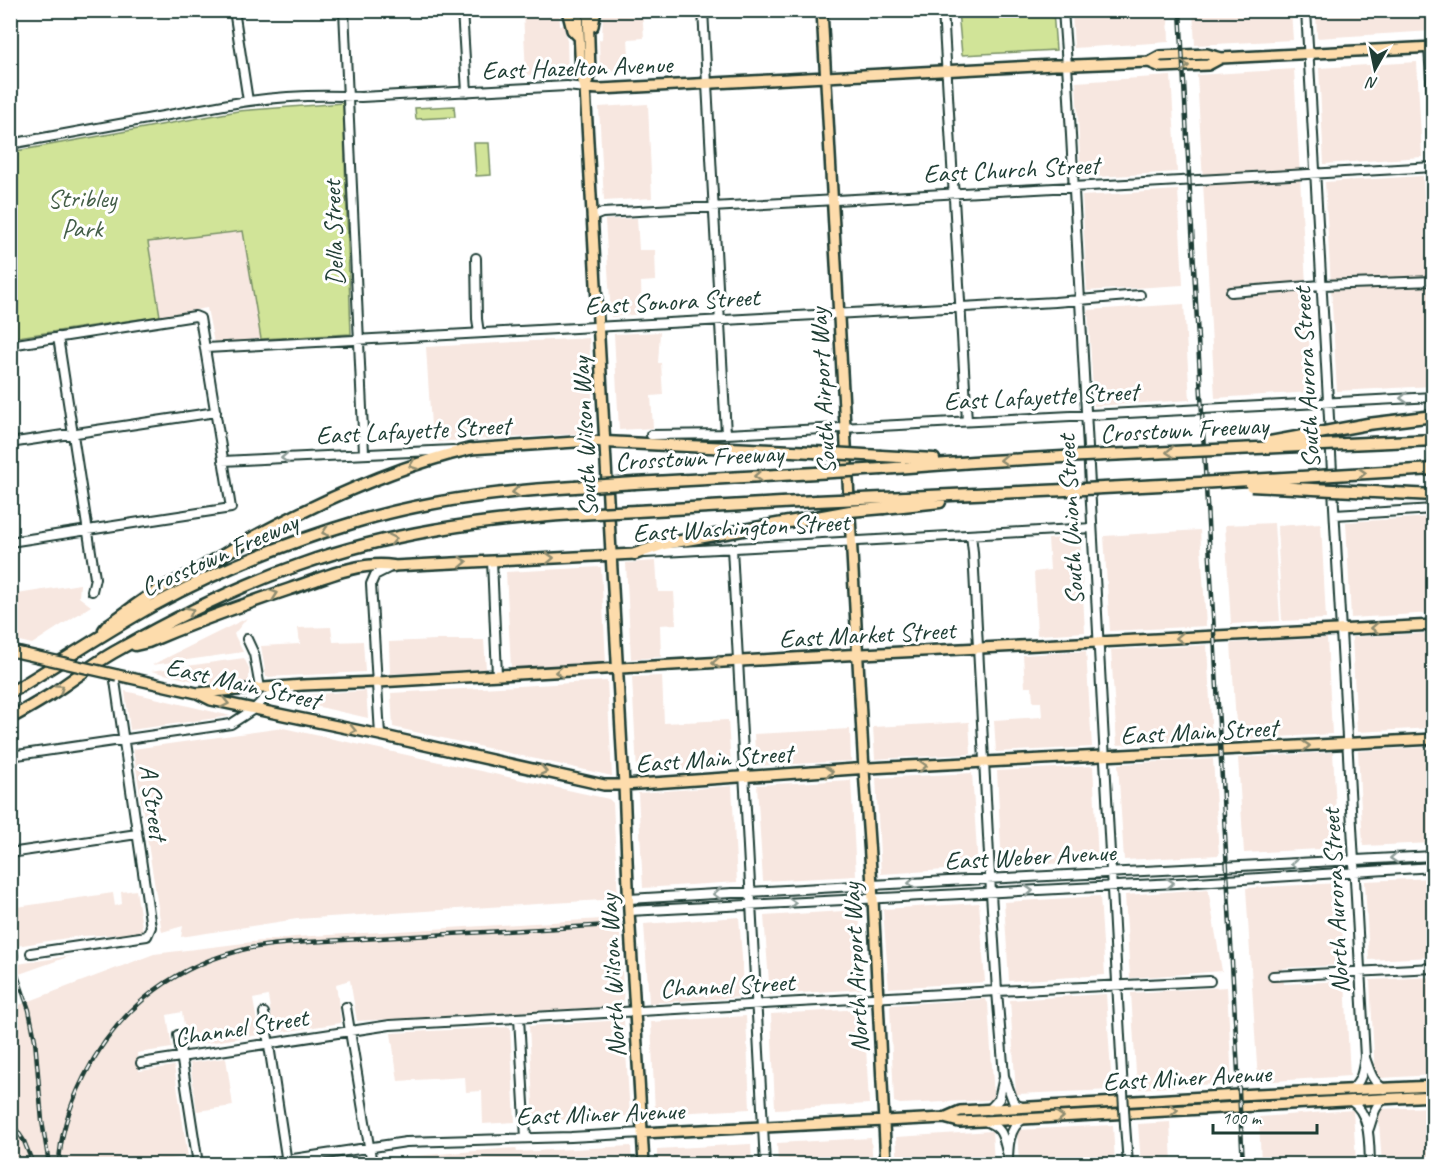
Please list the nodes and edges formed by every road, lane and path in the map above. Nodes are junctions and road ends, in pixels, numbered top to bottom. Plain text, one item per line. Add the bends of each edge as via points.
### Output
1 (234, 10) edge
2 (344, 10) edge
3 (462, 10) edge
4 (567, 10) edge
5 (578, 10) edge
6 (588, 10) edge
7 (596, 10) edge
8 (703, 10) edge
9 (822, 10) edge
10 (943, 10) edge
11 (1063, 10) edge
12 (1306, 10) edge
13 (584, 37) junction
14 (1431, 47) edge
15 (1309, 54) junction
16 (1066, 65) junction
17 (947, 71) junction
18 (826, 77) junction
19 (707, 83) junction
20 (585, 88) junction
21 (467, 92) junction
22 (349, 96) junction
23 (248, 101) junction
24 (1434, 129) edge
25 (10, 144) edge
26 (1434, 167) edge
27 (1315, 174) junction
28 (1074, 187) junction
29 (953, 194) junction
30 (833, 200) junction
31 (714, 207) junction
32 (592, 217) junction
33 (476, 258) dead end
34 (1434, 281) edge
35 (1322, 285) junction
36 (1231, 292) dead end
37 (1140, 295) dead end
38 (1080, 300) junction
39 (960, 307) junction
40 (839, 313) junction
41 (720, 320) junction
42 (598, 326) junction
43 (479, 333) junction
44 (58, 338) junction
45 (358, 339) junction
46 (10, 345) edge
47 (206, 348) junction
48 (1434, 397) edge
49 (1328, 401) junction
50 (216, 412) junction
51 (1085, 415) junction
52 (1434, 416) edge
53 (967, 421) junction
54 (846, 428) junction
55 (74, 434) junction
56 (726, 434) junction
57 (651, 435) dead end
58 (1434, 440) edge
59 (605, 442) junction
60 (10, 444) edge
61 (470, 449) junction
62 (1228, 449) junction
63 (364, 453) junction
64 (223, 461) junction
65 (973, 462) junction
66 (1434, 468) edge
67 (1199, 483) junction
68 (1434, 495) edge
69 (884, 503) junction
70 (1434, 509) edge
71 (1335, 515) junction
72 (1092, 528) junction
73 (88, 530) junction
74 (971, 535) junction
75 (852, 541) junction
76 (10, 542) edge
77 (732, 548) junction
78 (635, 554) junction
79 (611, 555) junction
80 (492, 561) junction
81 (393, 566) junction
82 (92, 591) dead end
83 (1434, 625) edge
84 (1341, 629) junction
85 (97, 639) junction
86 (247, 639) dead end
87 (1099, 642) junction
88 (120, 648) junction
89 (979, 649) junction
90 (13, 651) edge
91 (858, 656) junction
92 (738, 662) junction
93 (617, 668) junction
94 (115, 675) junction
95 (497, 675) junction
96 (378, 682) junction
97 (303, 685) junction
98 (260, 688) junction
99 (10, 693) edge
100 (197, 693) junction
101 (254, 710) junction
102 (10, 718) edge
103 (380, 735) junction
104 (123, 739) junction
105 (1434, 739) edge
106 (1347, 744) junction
107 (10, 756) edge
108 (1105, 757) junction
109 (984, 764) junction
110 (864, 770) junction
111 (744, 776) junction
112 (624, 784) junction
113 (137, 834) junction
114 (10, 854) edge
115 (1434, 856) edge
116 (1354, 861) junction
117 (1434, 867) edge
118 (1354, 872) junction
119 (1111, 873) junction
120 (991, 879) junction
121 (872, 885) junction
122 (1111, 886) junction
123 (750, 892) junction
124 (991, 892) junction
125 (629, 899) junction
126 (873, 899) junction
127 (750, 905) junction
128 (629, 911) junction
129 (10, 936) edge
130 (31, 953) dead end
131 (12, 956) edge
132 (1434, 968) edge
133 (1360, 972) junction
134 (1273, 976) dead end
135 (1210, 981) dead end
136 (1118, 985) junction
137 (997, 991) junction
138 (878, 998) junction
139 (756, 1004) junction
140 (346, 1006) dead end
141 (636, 1011) junction
142 (264, 1013) dead end
143 (519, 1017) junction
144 (351, 1031) junction
145 (178, 1035) dead end
146 (268, 1044) junction
147 (181, 1057) junction
148 (1365, 1057) junction
149 (141, 1063) dead end
150 (1004, 1076) junction
151 (1434, 1086) edge
152 (1351, 1090) junction
153 (1384, 1094) junction
154 (1434, 1096) edge
155 (1351, 1101) junction
156 (1022, 1108) junction
157 (989, 1110) junction
158 (945, 1118) junction
159 (1023, 1119) junction
160 (884, 1121) junction
161 (986, 1121) junction
162 (762, 1127) junction
163 (1368, 1131) junction
164 (642, 1132) junction
165 (526, 1138) junction
166 (369, 1147) junction
167 (1008, 1153) junction
168 (286, 1162) edge
169 (198, 1164) edge
170 (260, 1164) edge
171 (372, 1164) edge
172 (644, 1164) edge
173 (765, 1164) edge
174 (886, 1164) edge
175 (1008, 1164) edge
176 (1128, 1164) edge
177 (1370, 1164) edge

1 - 23 street
2 - 22 street, Della Street
3 - 21 street
4 - 13 main road via 572,30
5 - 13 main road, South Wilson Way
6 - 13 main road, South Wilson Way
7 - 13 main road via 592,30
8 - 19 street
9 - 18 main road, South Airport Way
10 - 17 street
11 - 16 street, South Union Street
12 - 15 street, South Aurora Street
13 - 20 main road, South Wilson Way via 590,73
14 - 15 main road, East Hazelton Avenue
14 - 24 street
15 - 16 main road, East Hazelton Avenue via 1221,58 1208,65
15 - 27 street, South Aurora Street
16 - 17 main road, East Hazelton Avenue
16 - 28 street, South Union Street
17 - 18 main road, East Hazelton Avenue
17 - 29 street
18 - 19 main road, East Hazelton Avenue
18 - 30 main road, South Airport Way
19 - 20 main road, East Hazelton Avenue
19 - 31 street
20 - 21 street, East Hazelton Avenue
20 - 32 main road, South Wilson Way
21 - 22 street, East Hazelton Avenue
22 - 23 street, East Hazelton Avenue
22 - 45 street, Della Street
23 - 25 street, East Hazelton Avenue
26 - 27 street, East Church Street
27 - 28 street, East Church Street
27 - 35 street, South Aurora Street
28 - 29 street, East Church Street
28 - 38 street, South Union Street
29 - 30 street, East Church Street
29 - 39 street
30 - 31 street, East Church Street
30 - 40 main road, South Airport Way
31 - 32 street, East Church Street via 602,213
31 - 41 street
32 - 42 main road, South Wilson Way
33 - 43 street
34 - 35 street
35 - 36 street
35 - 49 street, South Aurora Street
37 - 38 street, East Sonora Street
38 - 39 street, East Sonora Street
38 - 51 street, South Union Street
39 - 40 street, East Sonora Street
39 - 53 street
40 - 41 street, East Sonora Street
40 - 54 main road, South Airport Way
41 - 42 street, East Sonora Street
41 - 56 street
42 - 43 street, East Sonora Street
42 - 59 main road, South Wilson Way
43 - 45 street, East Sonora Street
44 - 46 street
44 - 47 street via 197,316 202,322
44 - 55 street
45 - 47 street, East Sonora Street
45 - 63 street, Della Street
47 - 50 street
48 -> 49 street, East Lafayette Street
49 - 51 street, East Lafayette Street
49 - 71 street, South Aurora Street
50 - 55 street
50 - 64 street
51 - 53 street, East Lafayette Street
51 - 72 street, South Union Street
52 - 62 highway, bridge
53 - 54 street, East Lafayette Street
54 - 56 street, East Lafayette Street
54 - 75 main road, South Airport Way
55 - 60 street
55 - 73 street
56 - 57 street, East Lafayette Street
58 - 62 highway, Crosstown Freeway, bridge
59 - 61 main road, East Lafayette Street
59 - 65 highway, bridge
59 - 79 main road, South Wilson Way
61 - 63 street, East Lafayette Street
61 -> 85 highway via 406,468 332,498 244,542 156,592 108,625
62 -> 65 highway, Crosstown Freeway, bridge
63 -> 64 street, East Lafayette Street
64 - 73 street via 231,508
65 -> 85 highway, Crosstown Freeway, bridge via 575,487 426,505 361,520 287,544 218,573
67 -> 66 highway, bridge
67 - 68 highway, bridge
67 - 69 highway, bridge
69 - 78 highway, bridge via 664,544
88 -> 69 highway, Crosstown Freeway, bridge via 206,603 300,564 431,531 576,514 816,501
70 - 71 street
71 - 84 street, South Aurora Street
72 - 74 street, East Washington Street
72 - 87 street, South Union Street
73 - 76 street
73 - 82 street via 95,578
74 - 75 street, East Washington Street
74 - 89 street
75 - 77 street, East Washington Street
75 - 91 main road, South Airport Way
77 - 78 street, East Washington Street
77 - 92 street
78 - 79 main road, East Washington Street
80 -> 79 main road, East Washington Street
79 - 93 main road, South Wilson Way
81 -> 80 main road, East Washington Street
80 - 95 street
88 -> 81 highway via 148,642 221,612 348,569
81 - 96 street via 375,575 371,584
83 -> 84 main road, East Market Street
84 -> 87 main road, East Market Street
84 - 106 street, South Aurora Street
85 - 99 highway, Crosstown Freeway
86 - 98 street
87 - 89 main road, East Market Street
87 - 108 street, South Union Street
102 -> 88 highway, Crosstown Freeway
89 - 91 main road, East Market Street
89 - 109 street
90 - 94 main road, East Main Street, bridge
91 - 92 main road, East Market Street
91 - 110 main road, South Airport Way
92 -> 93 main road, East Market Street
92 - 111 street
93 -> 95 main road, East Market Street
93 - 112 main road, South Wilson Way
94 - 100 main road, East Main Street
94 - 104 street, A Street
95 - 96 main road, East Market Street
96 - 97 main road, East Market Street
96 - 103 street
97 - 98 main road, East Market Street
97 - 101 street, East Market Street via 273,693
98 - 100 main road, East Market Street
100 -> 101 main road, East Main Street
101 -> 103 main road, East Main Street
101 - 104 street, East Market Street via 231,724
103 -> 112 main road, East Main Street via 604,784
104 - 107 street, East Market Street
104 - 113 street, A Street
105 - 106 main road, East Main Street
108 -> 106 main road, East Main Street
106 - 116 street, North Aurora Street
108 - 109 main road, East Main Street
108 - 119 street, South Union Street
110 -> 109 main road, East Main Street
109 - 120 street
111 -> 110 main road, East Main Street
110 - 121 main road, North Airport Way
111 - 112 main road, East Main Street
111 - 123 street
112 - 125 main road, North Wilson Way
113 - 114 street
113 - 130 street, A Street via 151,927 147,936
115 -> 116 street, East Weber Avenue
116 - 118 street, North Aurora Street
116 -> 119 street, East Weber Avenue
117 - 118 street, East Weber Avenue
122 -> 118 street, East Weber Avenue
118 - 133 street, North Aurora Street
119 - 120 street, East Weber Avenue
119 - 122 street, South Union Street
120 -> 121 street, East Weber Avenue
120 - 124 street
121 - 123 street, East Weber Avenue
121 - 126 main road, North Airport Way
124 -> 122 street, East Weber Avenue
122 - 136 street, South Union Street
123 -> 125 street, East Weber Avenue
123 - 127 street
124 - 126 street, East Weber Avenue
124 - 137 street
125 - 128 main road, North Wilson Way
127 -> 126 street, East Weber Avenue
126 - 138 main road, North Airport Way
127 - 128 street, East Weber Avenue
127 - 139 street
128 - 141 main road, North Wilson Way
129 - 131 street
132 - 133 street
133 - 134 street
133 - 148 street, North Aurora Street
135 - 136 street, Channel Street
136 - 137 street, Channel Street
136 - 176 street, South Union Street, bridge
137 - 138 street, Channel Street
137 - 150 street
138 - 139 street, Channel Street
138 - 160 main road, North Airport Way
139 - 141 street, Channel Street
139 - 162 street
140 - 144 street
141 - 143 street, Channel Street
141 - 164 main road, North Wilson Way
142 - 146 street
143 - 144 street, Channel Street via 390,1024
143 - 165 street
144 - 146 street, Channel Street
144 - 166 street
145 - 147 street
146 - 147 street, Channel Street
146 - 168 street
147 - 149 street, Channel Street
147 - 169 street
148 - 152 street, North Aurora Street via 1360,1080
148 - 153 street, North Aurora Street
150 - 156 street via 1012,1100
150 - 157 street via 999,1099
151 - 153 main road, East Miner Avenue
152 - 153 main road, East Miner Avenue
152 - 156 main road, East Miner Avenue
153 - 154 main road, East Miner Avenue
153 - 155 main road, East Miner Avenue
153 - 163 street
159 -> 155 main road, East Miner Avenue
155 - 163 street via 1363,1112
156 - 157 main road, East Miner Avenue
157 - 158 main road, East Miner Avenue via 960,1111
158 - 160 main road, East Miner Avenue
158 - 161 main road, East Miner Avenue
159 - 161 main road, East Miner Avenue
159 - 167 street via 1013,1126
160 - 162 main road, East Miner Avenue
160 - 174 main road, North Airport Way
161 - 167 street via 1001,1131
162 - 164 main road, East Miner Avenue
162 - 173 street
163 - 177 street
164 - 165 street, East Miner Avenue
164 - 172 main road, North Wilson Way
165 - 166 street, East Miner Avenue
166 - 168 street, East Miner Avenue
166 - 171 street
167 - 175 street
168 - 170 street, East Miner Avenue

